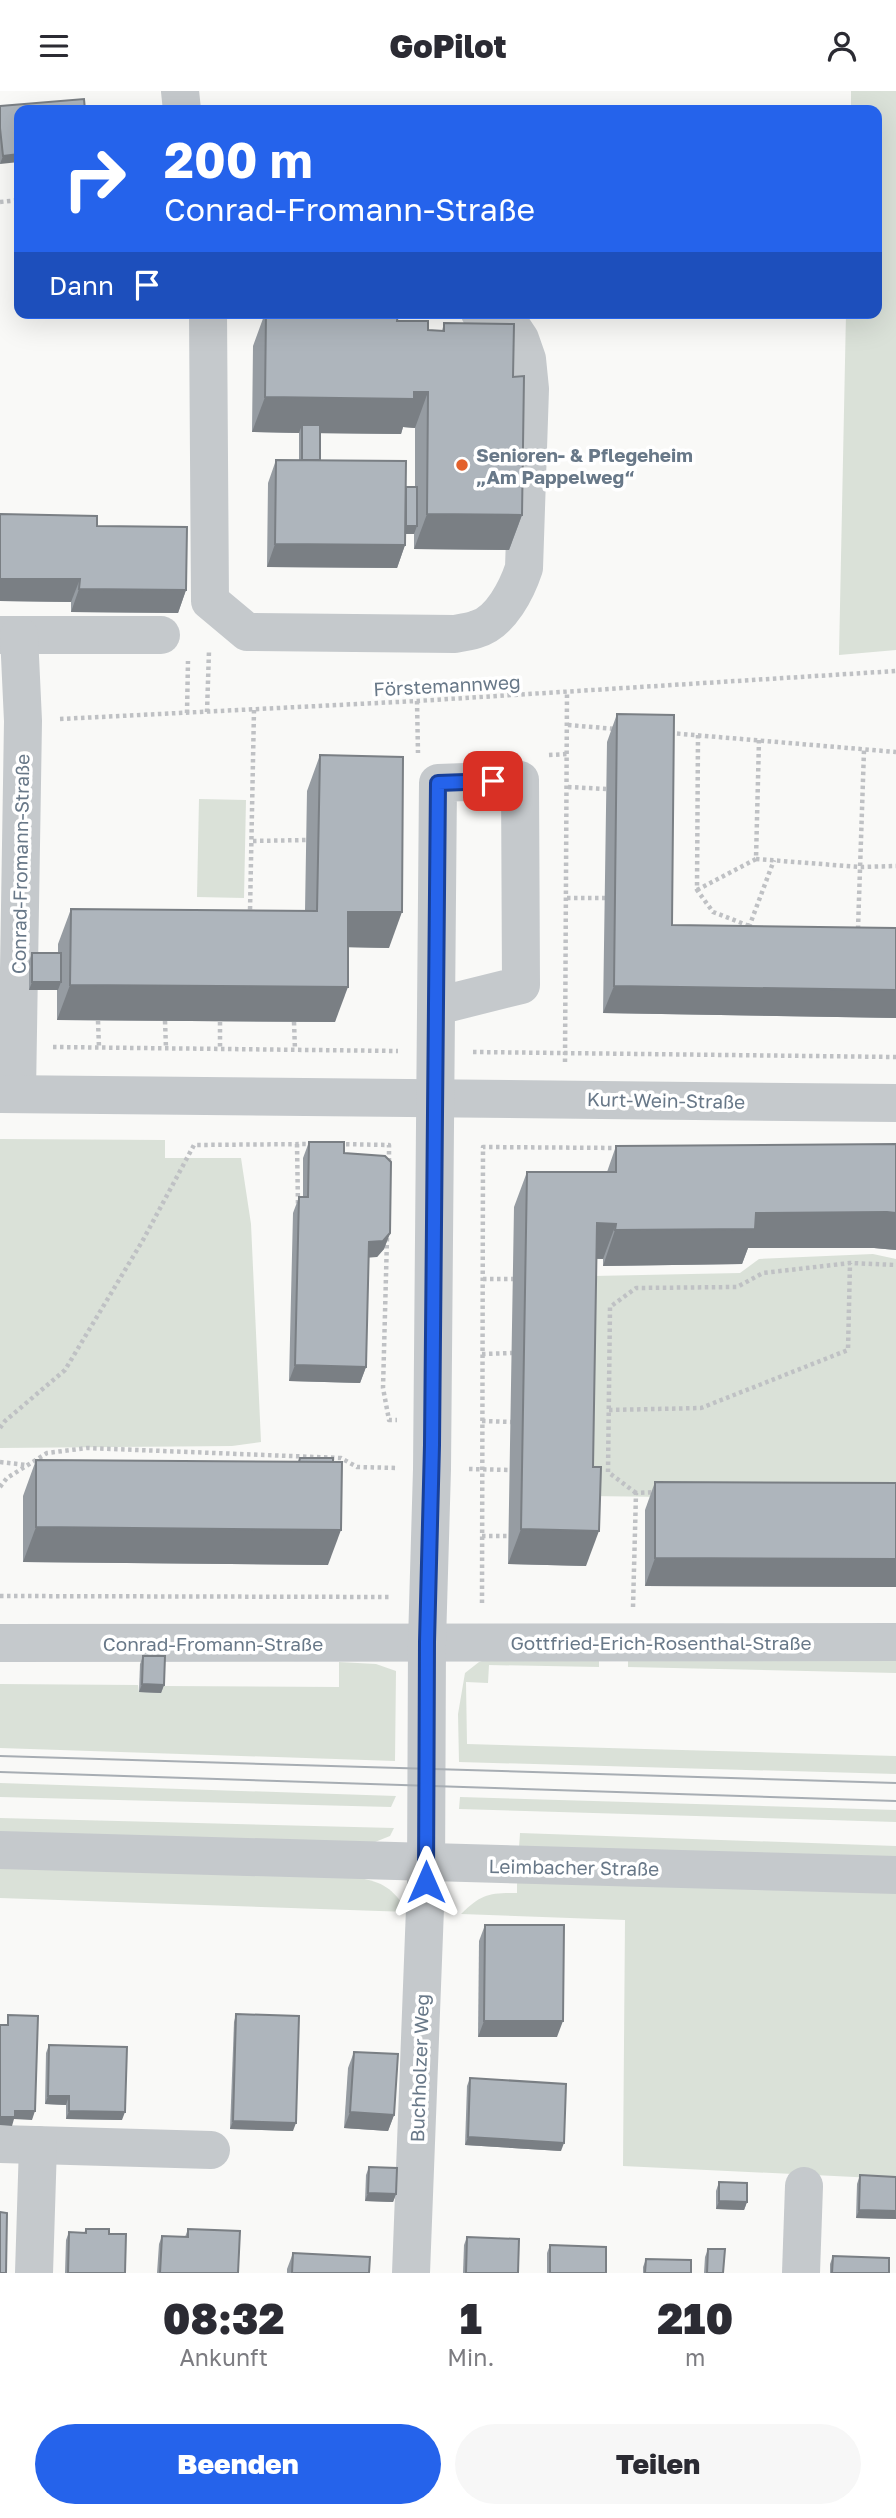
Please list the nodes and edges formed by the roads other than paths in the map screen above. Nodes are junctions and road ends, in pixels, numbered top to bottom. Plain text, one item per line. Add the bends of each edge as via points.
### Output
1 (208, 319) edge
2 (500, 319) edge
3 (10, 635) edge
4 (161, 635) dead end
5 (437, 1006) junction
6 (8, 1093) edge
7 (436, 1097) junction
8 (896, 1103) edge
9 (427, 1642) junction
10 (896, 1642) edge
11 (0, 1643) edge
12 (0, 1850) edge
13 (426, 1864) junction
14 (896, 1875) edge
15 (0, 2144) edge
16 (38, 2145) junction
17 (211, 2150) dead end
18 (804, 2186) dead end
19 (34, 2273) edge
20 (411, 2273) edge
21 (801, 2273) edge

1 - 2 street via 211,601 247,632 454,634 480,629 502,610 516,591 524,568 530,389 527,359 510,324
3 - 4 street
3 - 6 street, Conrad-Fromann-Straße via 23,721 17,1046
5 - 5 street via 438,783 520,780 521,985
5 - 7 street
6 - 7 street, Conrad-Fromann-Straße
7 - 8 street, Kurt-Wein-Straße
7 - 9 street
9 - 10 street, Gottfried-Erich-Rosenthal-Straße
9 - 11 street, Conrad-Fromann-Straße
9 - 13 street
12 - 13 street, Leimbacher Straße
13 - 14 street, Leimbacher Straße
13 - 20 street, Buchholzer Weg
15 - 16 street
16 - 17 street
16 - 19 street
18 - 21 street

